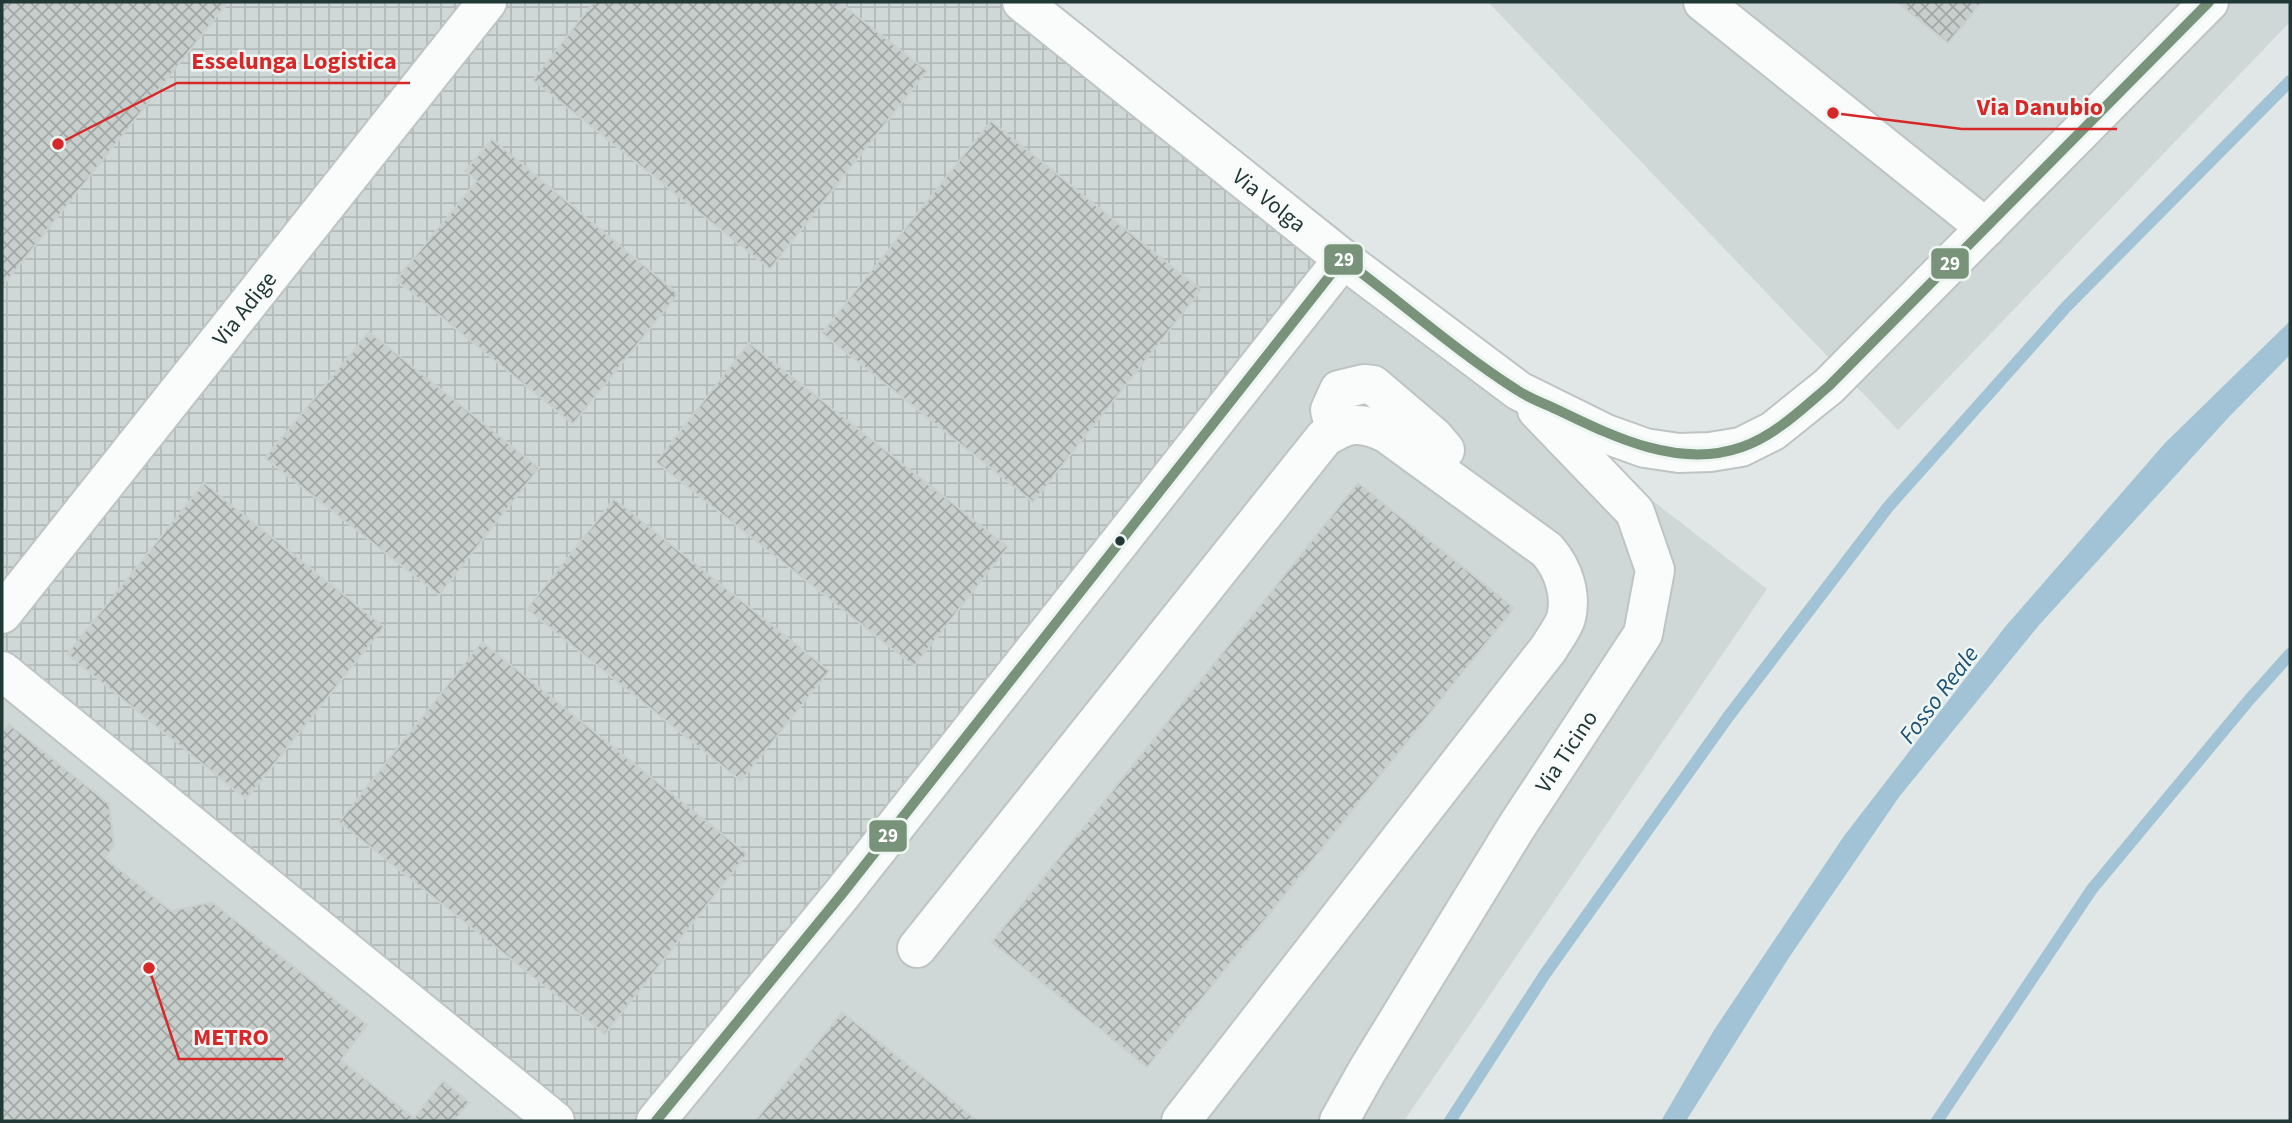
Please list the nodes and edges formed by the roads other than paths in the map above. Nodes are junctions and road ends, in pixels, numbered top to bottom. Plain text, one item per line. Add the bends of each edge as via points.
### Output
1 (487, 2) edge
2 (1022, 2) edge
3 (1703, 2) edge
4 (2209, 2) edge
5 (1986, 228) junction
6 (1343, 259) junction
7 (1519, 391) junction
8 (1335, 431) junction
9 (1445, 450) dead end
10 (2, 614) edge
11 (2, 671) edge
12 (916, 948) dead end
13 (555, 1121) edge
14 (656, 1121) edge
15 (1181, 1121) edge
16 (1339, 1121) edge

1 - 10 street, Via Adige
2 - 6 street, Via Volga
3 - 5 street
4 - 5 street, Via Volga
5 - 7 street, Via Volga via 1829,386 1773,431 1741,447 1679,453 1645,448 1606,435
6 - 7 street, Via Volga
6 - 14 street via 842,894
7 - 16 street, Via Ticino via 1635,512 1655,570 1643,634 1517,826
8 - 9 street via 1330,410 1339,390 1373,385
8 - 12 street via 1324,438
8 - 15 street via 1369,424 1386,433 1547,550 1564,576 1566,619 1549,648
11 - 13 street

